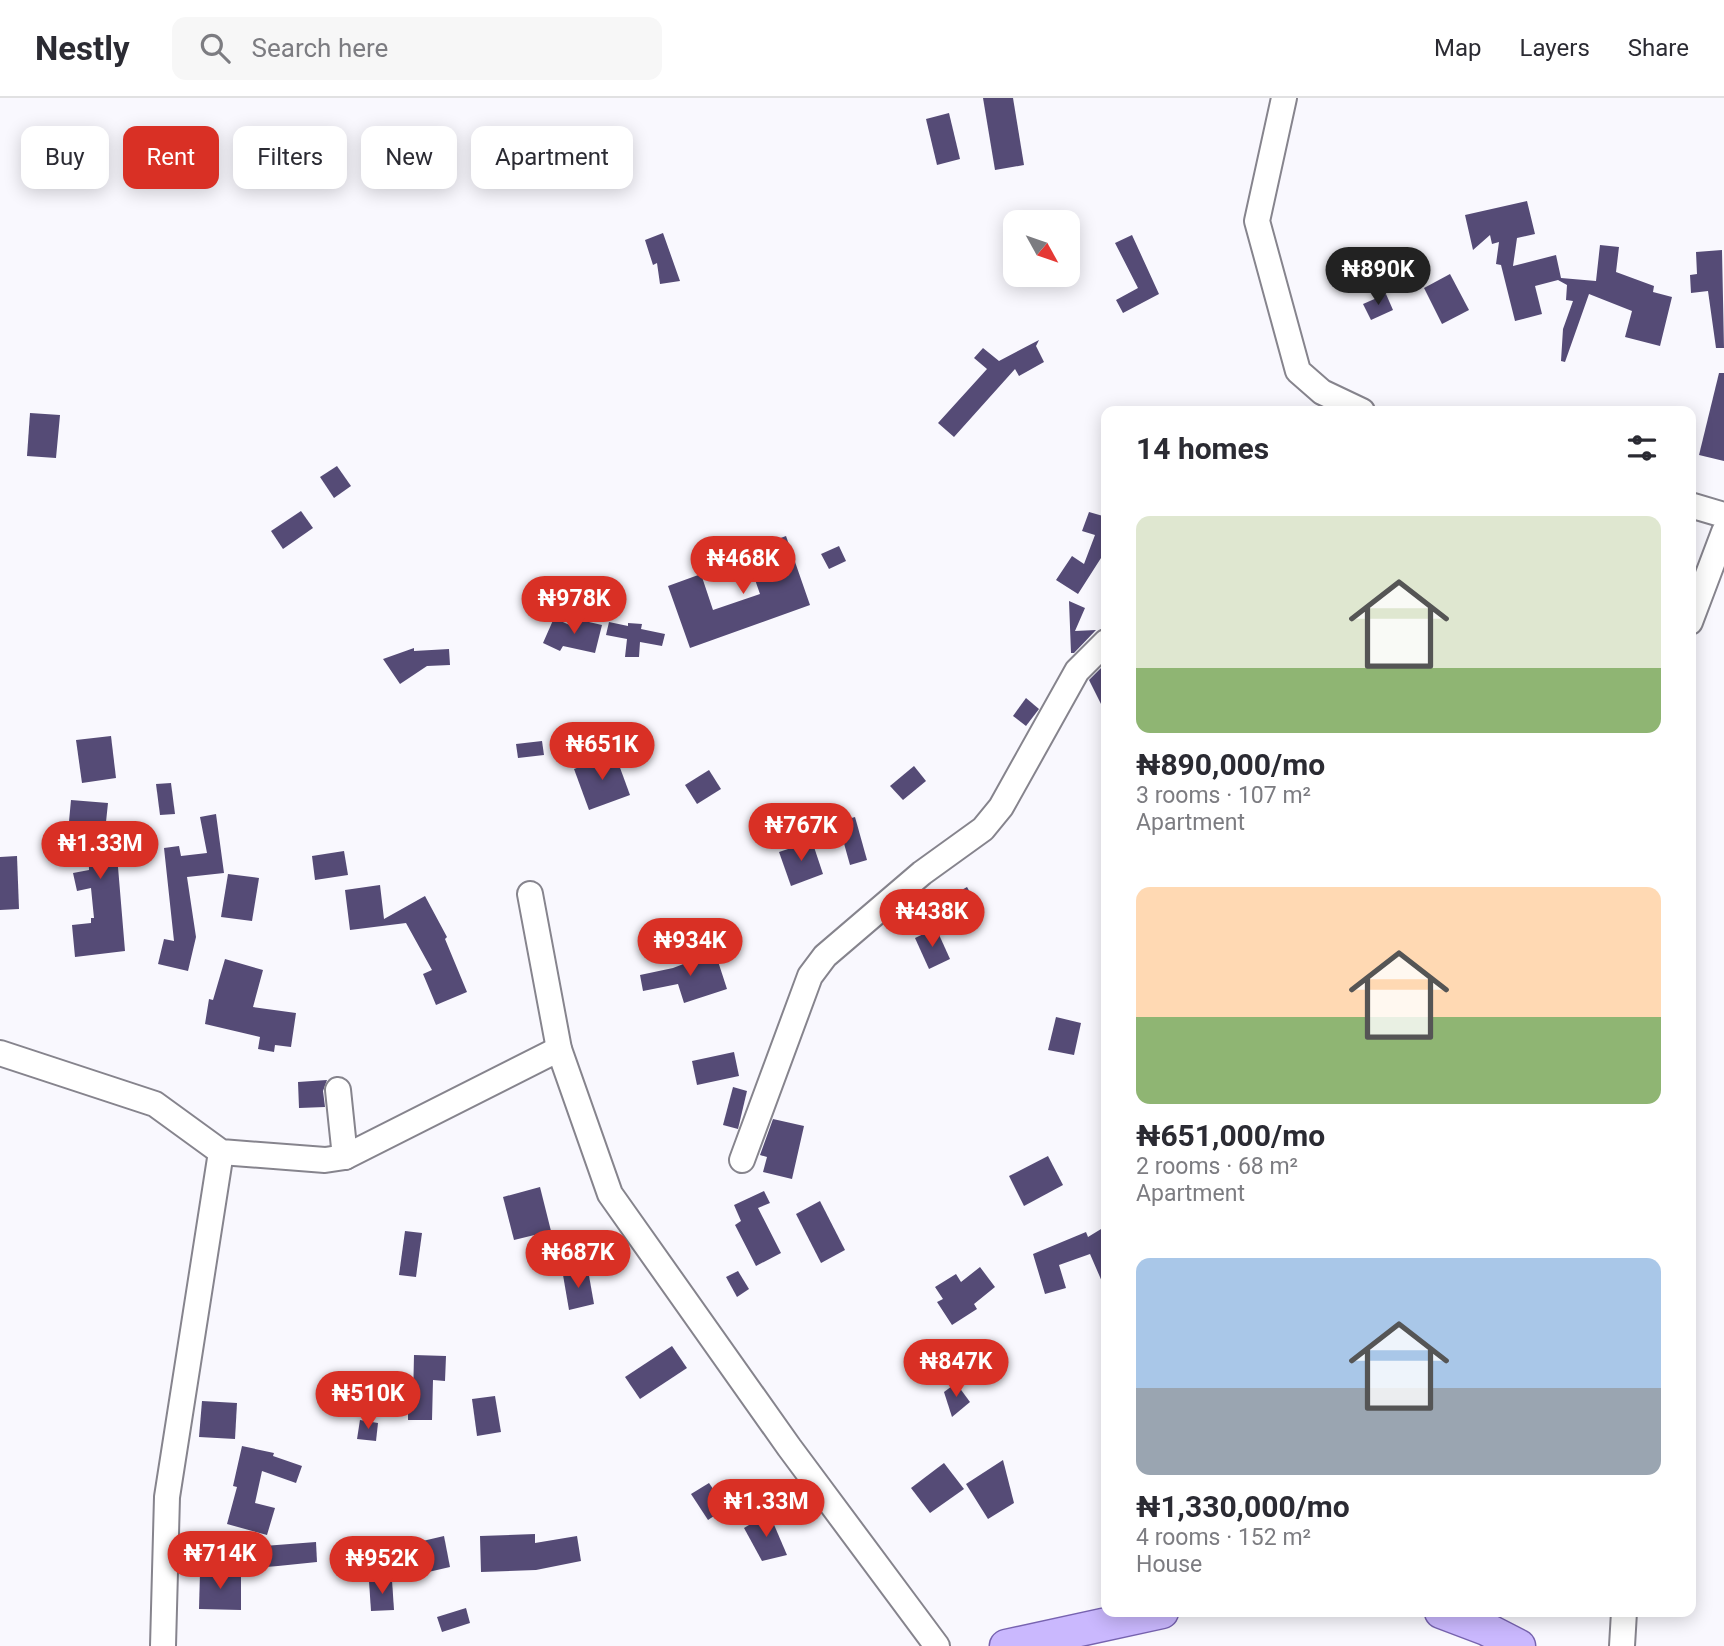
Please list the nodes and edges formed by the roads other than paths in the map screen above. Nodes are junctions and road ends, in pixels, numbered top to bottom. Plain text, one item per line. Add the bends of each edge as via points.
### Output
1 (1284, 98) edge
2 (1351, 406) edge
3 (1696, 507) edge
4 (1724, 515) edge
5 (1724, 531) edge
6 (1696, 606) edge
7 (1101, 647) edge
8 (530, 894) dead end
9 (559, 1049) junction
10 (0, 1053) edge
11 (338, 1090) dead end
12 (221, 1152) junction
13 (345, 1157) junction
14 (742, 1160) dead end
15 (1139, 1617) edge
16 (1454, 1617) edge
17 (1624, 1617) edge
18 (163, 1646) edge
19 (937, 1646) edge
20 (1006, 1646) edge
21 (1519, 1646) edge
22 (1622, 1646) edge

1 - 2 street via 1257,221 1298,372 1322,392
3 - 4 street
5 - 6 street
7 - 14 street via 1077,671 1001,807 983,829 883,906 825,956 810,976
8 - 9 street
9 - 13 street
9 - 19 street via 610,1194
10 - 12 street via 155,1104
11 - 13 street
12 - 13 street via 325,1160
12 - 18 street via 167,1497
15 - 20 main road
16 - 21 main road
17 - 22 street

